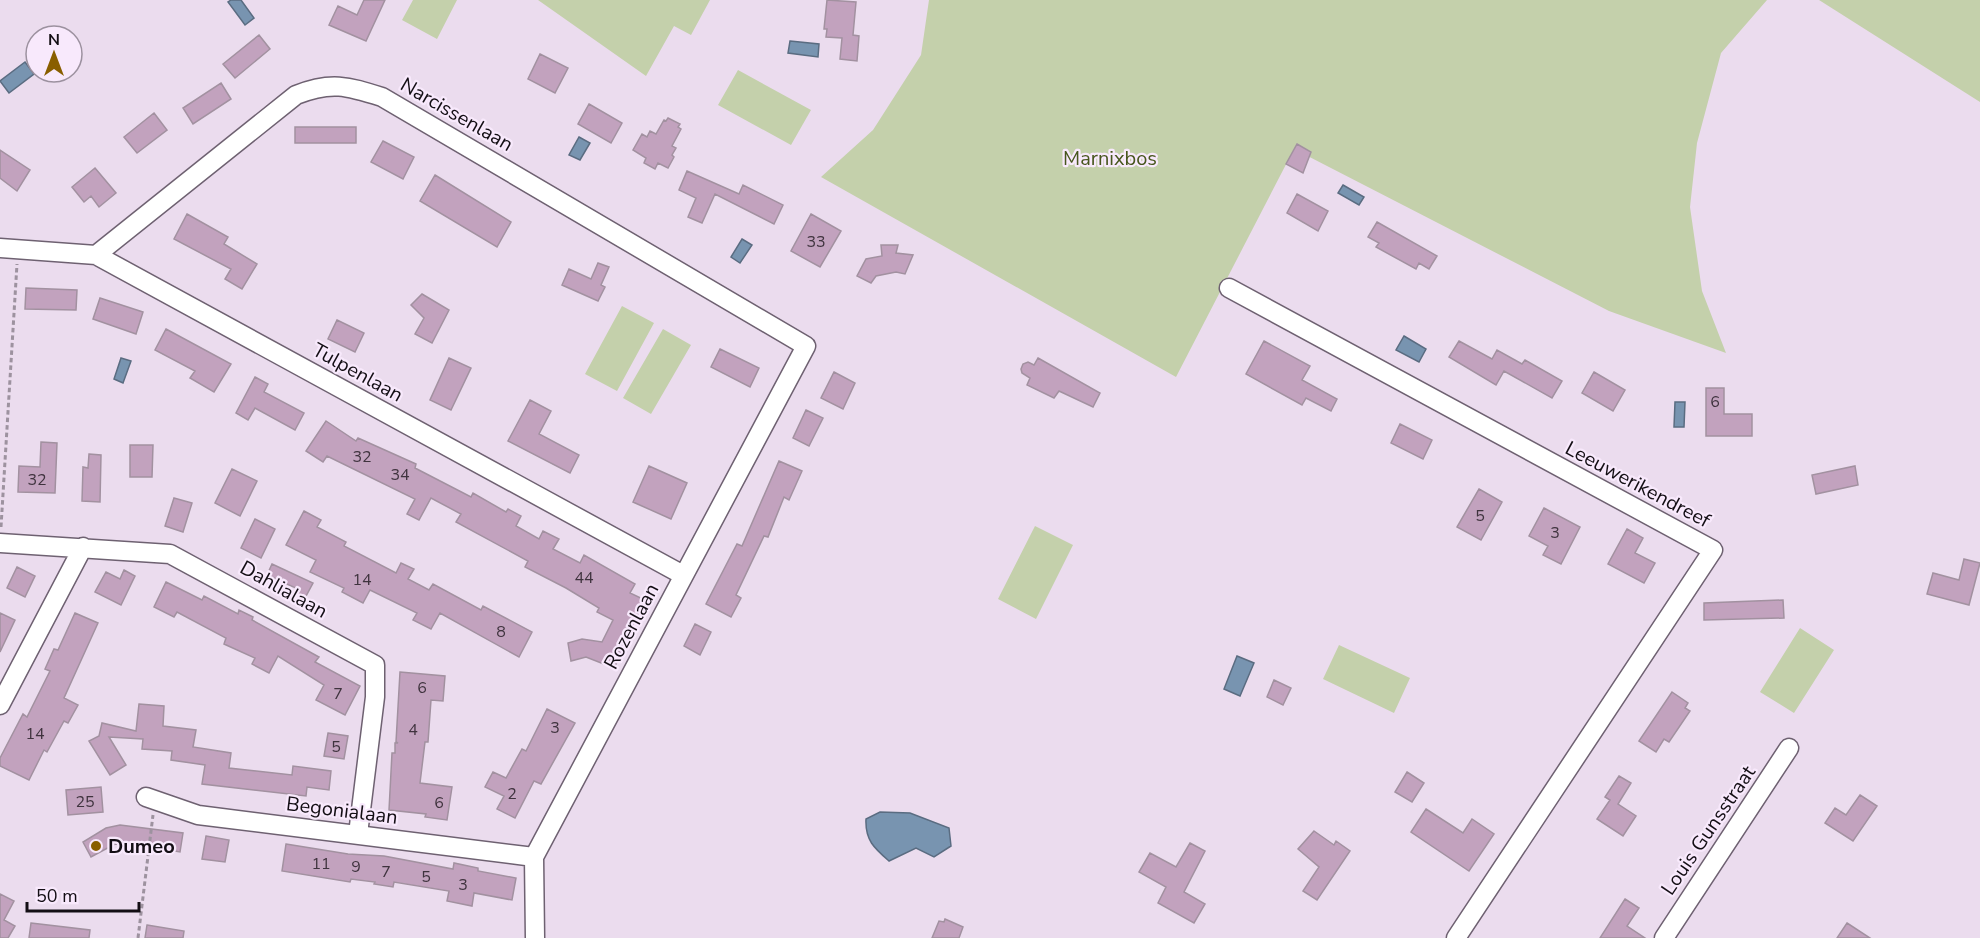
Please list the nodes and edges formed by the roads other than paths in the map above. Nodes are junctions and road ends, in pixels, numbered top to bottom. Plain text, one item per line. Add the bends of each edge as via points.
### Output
1 (9, 249) edge
2 (96, 255) junction
3 (1228, 288) dead end
4 (806, 346) joint
5 (0, 543) edge
6 (83, 547) junction
7 (683, 575) junction
8 (0, 705) edge
9 (1789, 748) dead end
10 (150, 799) road end
11 (358, 834) junction
12 (534, 857) junction
13 (535, 938) edge
14 (1456, 938) edge
15 (1664, 938) edge

1 - 2 street, Tulpenlaan
2 - 4 street, Narcissenlaan via 296,95 316,87 346,86 382,97
2 - 7 street, Tulpenlaan
3 - 14 street, Leeuwerikendreef via 1713,550
4 - 7 street, Rozenlaan
5 - 6 street, Dahlialaan
6 - 8 street
6 - 11 street, Dahlialaan via 154,552 184,560 375,665 375,697
7 - 12 street, Rozenlaan
9 - 15 street, Louis Gunsstraat
10 - 11 street, Begonialaan via 198,815
11 - 12 street, Begonialaan
12 - 13 street, Rozenlaan

